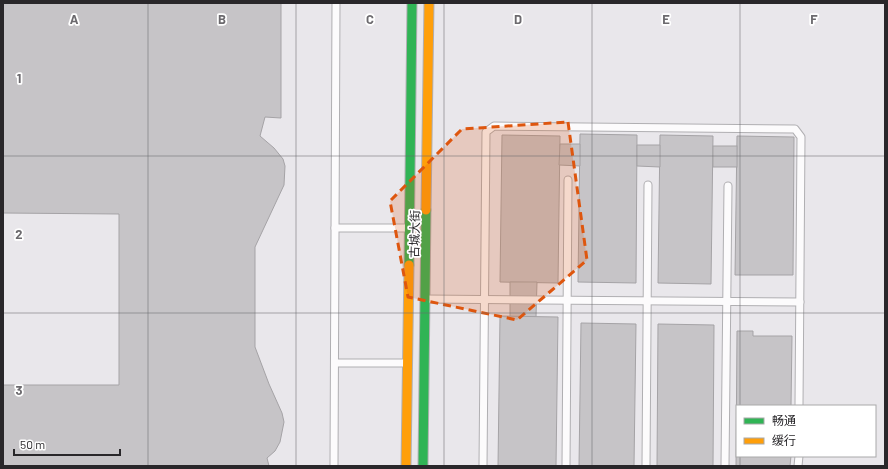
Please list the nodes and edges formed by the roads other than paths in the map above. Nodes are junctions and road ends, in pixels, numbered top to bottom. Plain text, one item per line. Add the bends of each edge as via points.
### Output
1 (336, 3) edge
2 (412, 3) edge
3 (429, 3) edge
4 (568, 180) dead end
5 (648, 185) dead end
6 (728, 186) dead end
7 (335, 228) junction
8 (409, 228) junction
9 (425, 298) junction
10 (484, 299) junction
11 (568, 300) junction
12 (647, 301) junction
13 (727, 301) junction
14 (800, 302) junction
15 (335, 363) junction
16 (407, 363) junction
17 (799, 405) edge
18 (334, 466) edge
19 (406, 466) edge
20 (423, 466) edge
21 (483, 466) edge
22 (566, 466) edge
23 (646, 466) edge
24 (725, 466) edge

1 - 7 lane
2 - 8 street, 古城大街
3 - 9 street, 古城大街
4 - 11 lane
5 - 12 lane
6 - 13 lane
7 - 8 lane
7 - 15 lane
8 - 16 street, 古城大街
9 - 10 lane
9 - 20 street, 古城大街
10 - 11 lane
10 - 14 lane via 486,132 494,126 510,126 795,129 802,138
10 - 21 lane
11 - 12 lane
11 - 22 lane
12 - 13 lane
12 - 23 lane
13 - 14 lane
13 - 24 lane
14 - 17 lane
15 - 16 lane
15 - 18 lane
16 - 19 street, 古城大街

